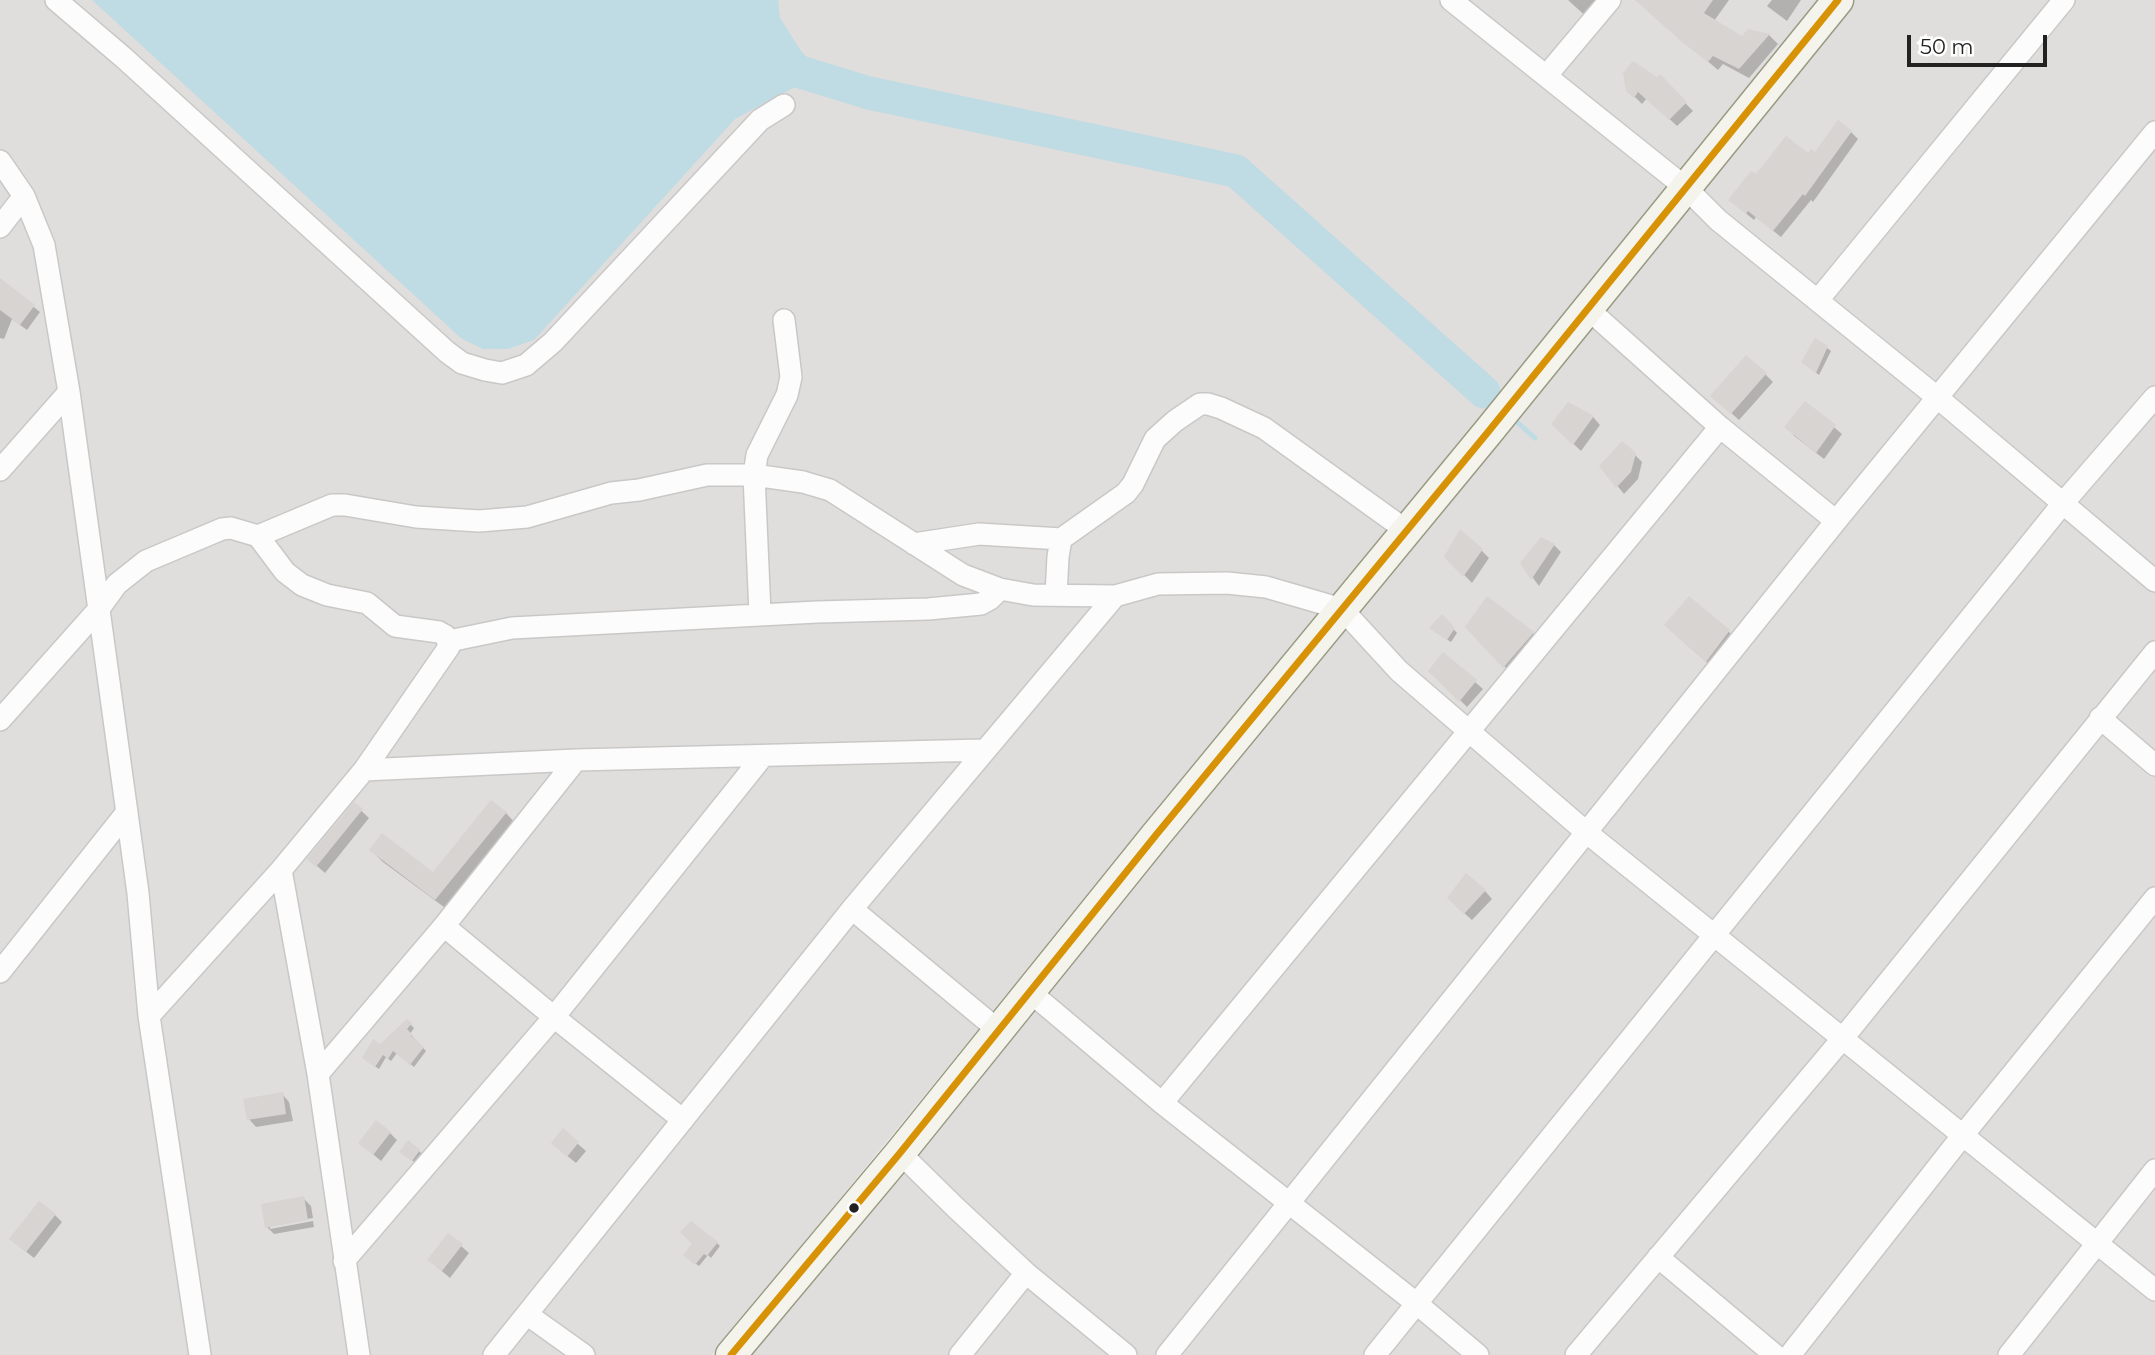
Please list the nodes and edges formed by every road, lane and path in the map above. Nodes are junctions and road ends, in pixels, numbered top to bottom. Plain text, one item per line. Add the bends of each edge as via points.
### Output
1 (56, 0) edge
2 (1451, 0) edge
3 (1610, 0) edge
4 (1838, 0) edge
5 (2064, 0) edge
6 (1546, 75) junction
7 (784, 105) dead end
8 (2155, 132) edge
9 (0, 161) edge
10 (1686, 188) junction
11 (24, 196) junction
12 (0, 227) edge
13 (1818, 300) junction
14 (1588, 310) junction
15 (783, 320) dead end
16 (69, 392) junction
17 (2155, 397) edge
18 (1938, 398) junction
19 (1720, 427) junction
20 (0, 470) edge
21 (754, 475) junction
22 (2064, 502) junction
23 (1836, 522) junction
24 (1407, 531) junction
25 (258, 536) junction
26 (1061, 539) junction
27 (914, 544) junction
28 (2155, 582) edge
29 (1000, 589) junction
30 (1056, 595) junction
31 (1115, 596) junction
32 (98, 610) junction
33 (1342, 610) junction
34 (760, 614) junction
35 (449, 641) junction
36 (2155, 652) edge
37 (2100, 718) junction
38 (0, 719) edge
39 (1469, 730) junction
40 (983, 750) junction
41 (763, 757) junction
42 (576, 760) junction
43 (2155, 765) edge
44 (364, 770) junction
45 (127, 812) junction
46 (1586, 832) junction
47 (281, 870) junction
48 (2155, 898) edge
49 (852, 909) junction
50 (444, 926) junction
51 (1715, 937) junction
52 (0, 972) edge
53 (1030, 992) junction
54 (149, 1016) junction
55 (554, 1017) junction
56 (998, 1030) junction
57 (1843, 1038) junction
58 (318, 1074) junction
59 (1162, 1103) junction
60 (683, 1120) junction
61 (1963, 1135) junction
62 (900, 1153) junction
63 (2155, 1170) edge
64 (1288, 1203) junction
65 (2097, 1243) junction
66 (1658, 1257) junction
67 (344, 1261) junction
68 (1026, 1273) junction
69 (2155, 1290) edge
70 (1416, 1303) junction
71 (528, 1315) junction
72 (200, 1355) edge
73 (359, 1355) edge
74 (494, 1355) edge
75 (584, 1355) edge
76 (731, 1355) edge
77 (960, 1355) edge
78 (1126, 1355) edge
79 (1167, 1355) edge
80 (1375, 1355) edge
81 (1478, 1355) edge
82 (1576, 1355) edge
83 (1775, 1355) edge
84 (1790, 1355) edge
85 (2009, 1355) edge

1 - 7 street via 447,352 462,363 502,373 526,365 553,342 760,120
2 - 6 street
3 - 6 street
4 - 10 main road
5 - 13 street
6 - 10 street
8 - 18 street
9 - 11 street
10 - 13 street via 1718,220
10 - 14 main road
11 - 12 street
11 - 16 street via 44,245
13 - 18 street
14 - 19 street
14 - 24 main road
15 - 21 street via 791,377 787,395 757,455
16 - 20 street
16 - 32 street
17 - 22 street
18 - 22 street
18 - 23 street
19 - 23 street
19 - 39 street
21 - 25 street via 707,475 611,493 527,517 479,521 332,505
21 - 27 street via 831,490
21 - 34 street
22 - 28 street
22 - 51 street
23 - 46 street
24 - 26 street via 1265,428 1208,404 1192,408 1163,431 1126,493
24 - 33 main road
25 - 32 street via 222,529 176,547 146,561 117,584
25 - 35 street via 285,572 302,586 367,603 395,626 439,632
26 - 27 street via 979,534
26 - 30 street
27 - 29 street via 963,575
29 - 30 street
29 - 34 street via 981,604
30 - 31 street
31 - 33 street via 1158,584 1227,583 1285,592
31 - 40 street
32 - 38 street
32 - 45 street
33 - 39 street via 1399,671
33 - 53 main road
34 - 35 street via 512,628
35 - 44 street via 445,654
36 - 37 street
37 - 43 street
37 - 57 street
39 - 46 street
39 - 59 street
40 - 41 street
40 - 49 street
41 - 42 street
41 - 55 street
42 - 44 street
42 - 50 street
44 - 47 street
45 - 52 street
45 - 54 street
46 - 51 street
46 - 64 street
47 - 54 street
47 - 58 street
48 - 61 street
49 - 56 street
49 - 60 street
50 - 55 street
50 - 58 street
51 - 57 street
51 - 70 street
53 - 56 main road
53 - 59 street
54 - 72 street
55 - 60 street
55 - 67 street
56 - 62 main road
57 - 61 street
57 - 66 street
58 - 67 street
59 - 64 street
60 - 71 street
61 - 65 street
61 - 84 street
62 - 68 street
62 - 76 main road
63 - 65 street
64 - 70 street
64 - 79 street
65 - 69 street
65 - 85 street
66 - 82 street
66 - 83 street
67 - 73 street
68 - 77 street
68 - 78 street
70 - 80 street
70 - 81 street
71 - 74 street
71 - 75 street

